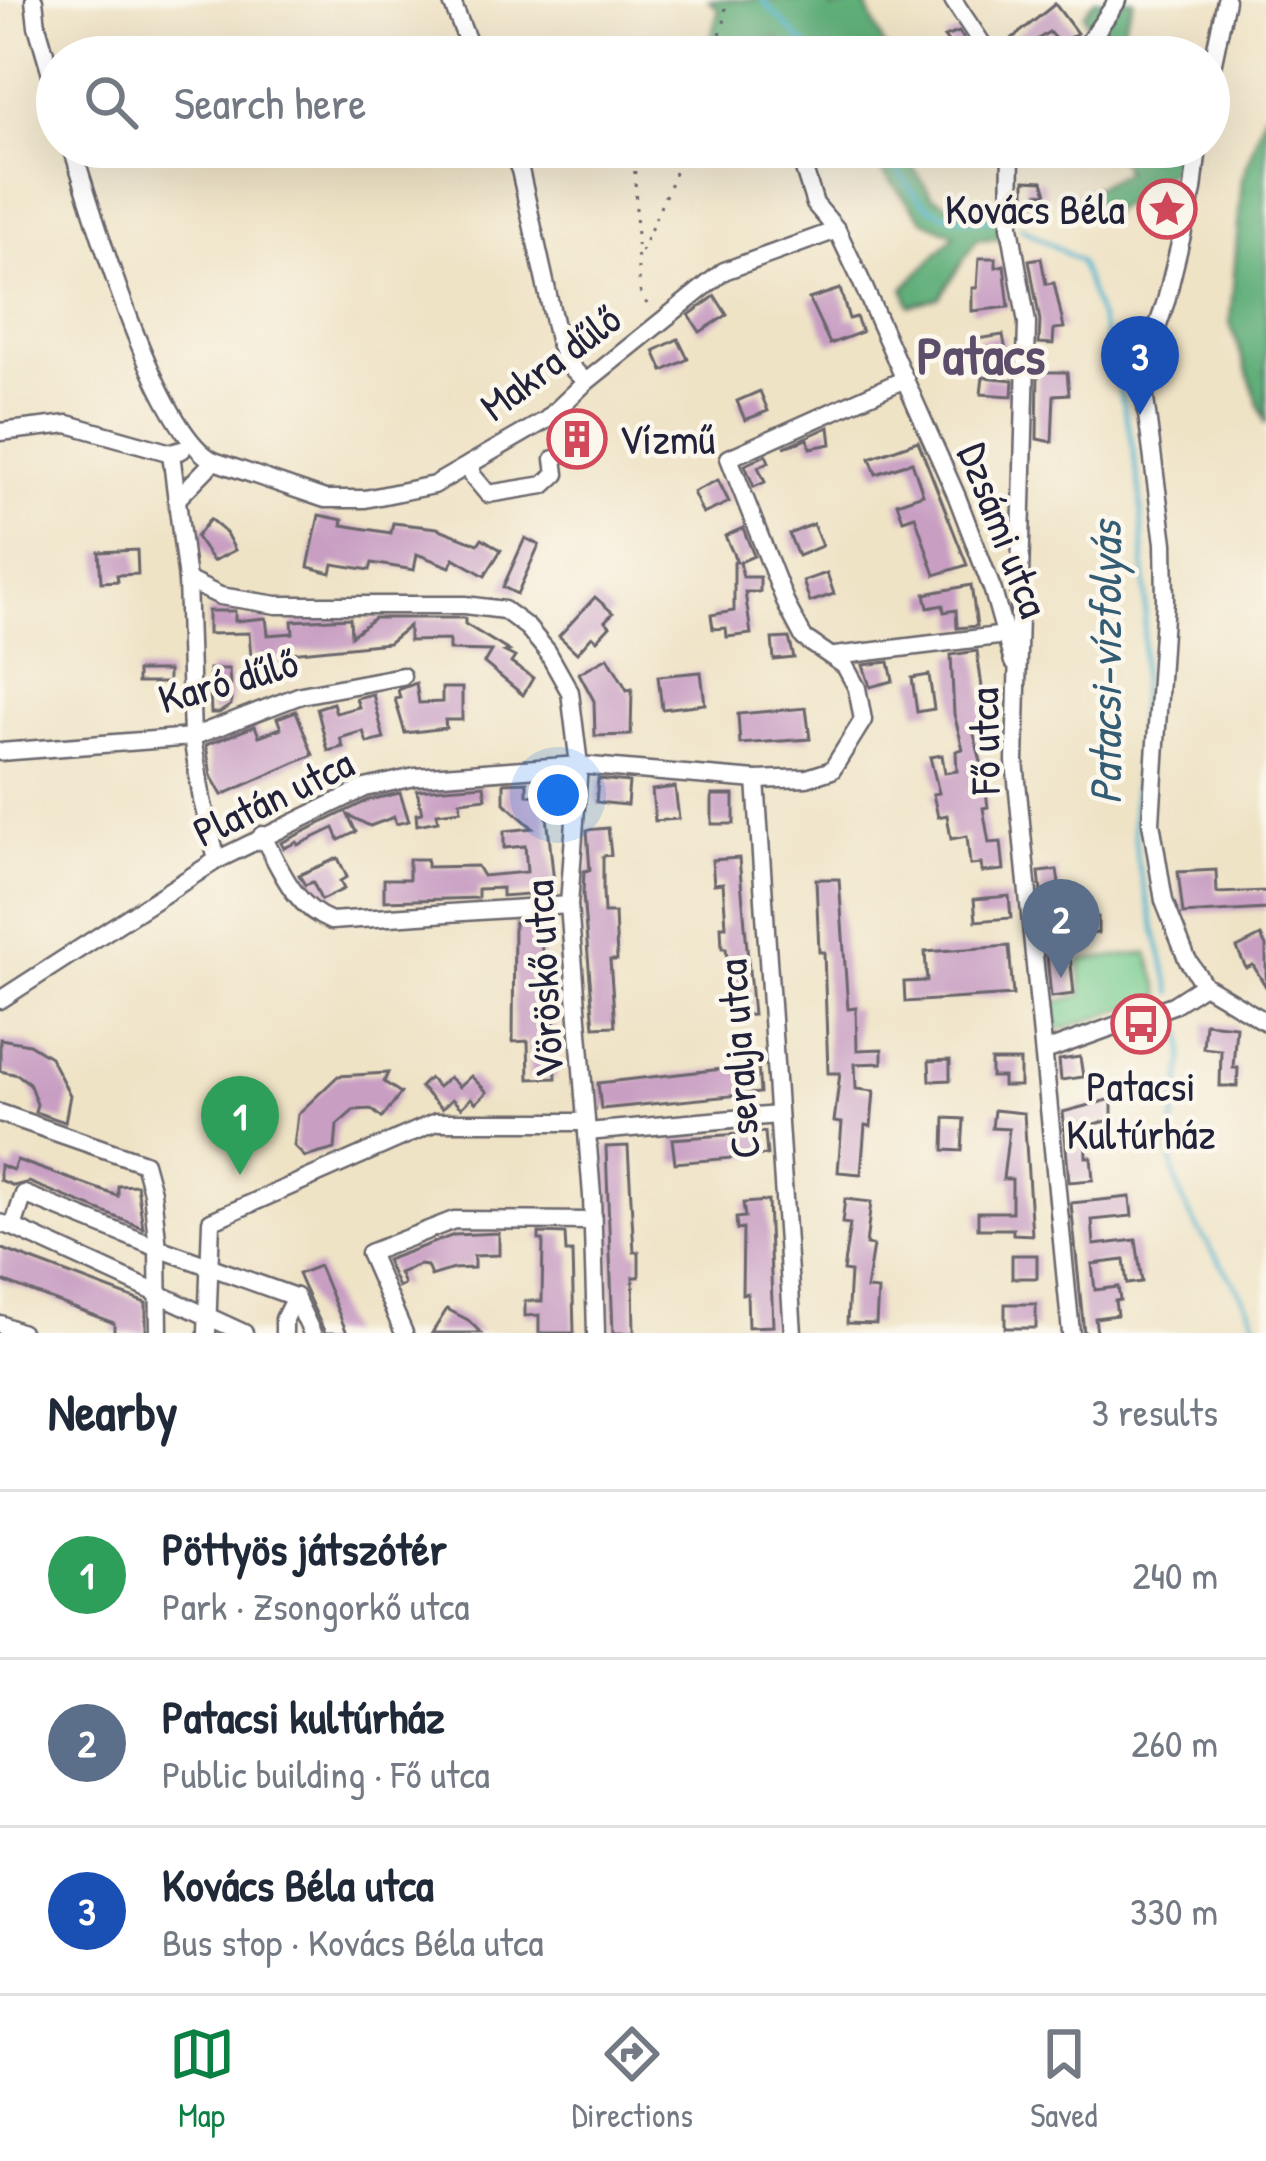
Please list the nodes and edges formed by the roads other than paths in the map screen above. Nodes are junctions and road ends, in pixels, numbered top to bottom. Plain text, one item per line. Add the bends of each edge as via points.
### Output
1 (34, 0) edge
2 (451, 0) edge
3 (953, 0) edge
4 (1118, 0) edge
5 (1226, 0) edge
6 (40, 36) edge
7 (466, 36) edge
8 (977, 36) edge
9 (1093, 36) edge
10 (1218, 36) edge
11 (79, 168) edge
12 (519, 168) edge
13 (804, 168) edge
14 (1010, 168) edge
15 (1196, 168) edge
16 (837, 230) junction
17 (905, 379) junction
18 (586, 382) junction
19 (0, 432) edge
20 (194, 448) junction
21 (171, 453) junction
22 (554, 459) dead end
23 (214, 461) junction
24 (470, 464) junction
25 (177, 499) junction
26 (187, 580) junction
27 (1006, 634) junction
28 (835, 656) junction
29 (402, 676) dead end
30 (1019, 680) junction
31 (193, 736) junction
32 (0, 752) edge
33 (580, 765) junction
34 (756, 780) junction
35 (262, 835) junction
36 (217, 860) junction
37 (569, 905) junction
38 (1204, 985) junction
39 (0, 1000) edge
40 (1266, 1022) edge
41 (1045, 1051) junction
42 (0, 1113) edge
43 (778, 1115) junction
44 (586, 1127) junction
45 (592, 1221) junction
46 (7, 1225) edge
47 (158, 1248) junction
48 (209, 1268) junction
49 (158, 1292) junction
50 (295, 1297) junction
51 (207, 1313) junction
52 (0, 1324) edge
53 (22, 1333) edge
54 (159, 1333) edge
55 (207, 1333) edge
56 (244, 1333) edge
57 (284, 1333) edge
58 (312, 1333) edge
59 (404, 1333) edge
60 (596, 1333) edge
61 (793, 1333) edge
62 (1071, 1333) edge

1 - 6 street
2 - 7 street
3 - 8 street
4 - 9 street
5 - 10 street
11 - 20 street, Makra dűlő via 139,338
12 - 18 street via 558,340
13 - 16 street, Dzsámi utca via 815,203
14 - 30 street, Fő utca via 1010,226 1027,323
15 - 38 street via 1147,359 1145,399 1165,600 1151,822 1163,901
16 - 17 street, Dzsámi utca
16 - 18 street, Makra dűlő via 724,271
17 - 27 street, Dzsámi utca
17 - 28 street via 729,458 804,638
18 - 24 street, Makra dűlő via 546,420
19 - 21 street via 68,424
20 - 21 street
20 - 23 street, Makra dűlő
21 - 25 street
22 - 24 street via 556,474 544,485 488,494
23 - 24 street, Makra dűlő via 326,499 434,485
23 - 25 street
25 - 26 street
26 - 31 street
26 - 33 street, Vöröskő utca via 220,596 277,605 504,610 547,651 570,692
27 - 28 street
27 - 30 street, Dzsámi utca
28 - 34 street, Platán utca via 857,688 863,720 851,743 832,770
29 - 31 street, Karó dűlő via 301,694
30 - 41 street, Fő utca via 1015,761
31 - 32 street, Karó dűlő
31 - 36 street
33 - 34 street, Platán utca
33 - 35 street, Platán utca via 381,784
33 - 37 street, Vöröskő utca
34 - 43 street, Cseralja utca
35 - 36 street, Platán utca
35 - 37 street via 309,913 331,921
36 - 39 street, Platán utca
37 - 44 street, Vöröskő utca
38 - 40 street
38 - 41 street via 1173,1005
41 - 62 street, Fő utca
42 - 47 street via 143,1163
43 - 44 street
43 - 61 street, Cseralja utca
44 - 45 street, Vöröskő utca
44 - 48 street via 436,1122 211,1221
45 - 59 street via 454,1220 369,1253
45 - 60 street, Vöröskő utca
46 - 47 street via 24,1194
46 - 49 street
47 - 48 street
47 - 49 street
48 - 50 street
48 - 51 street
49 - 51 street
49 - 54 street
50 - 57 street
50 - 58 street
51 - 55 street
51 - 56 street
52 - 53 street

